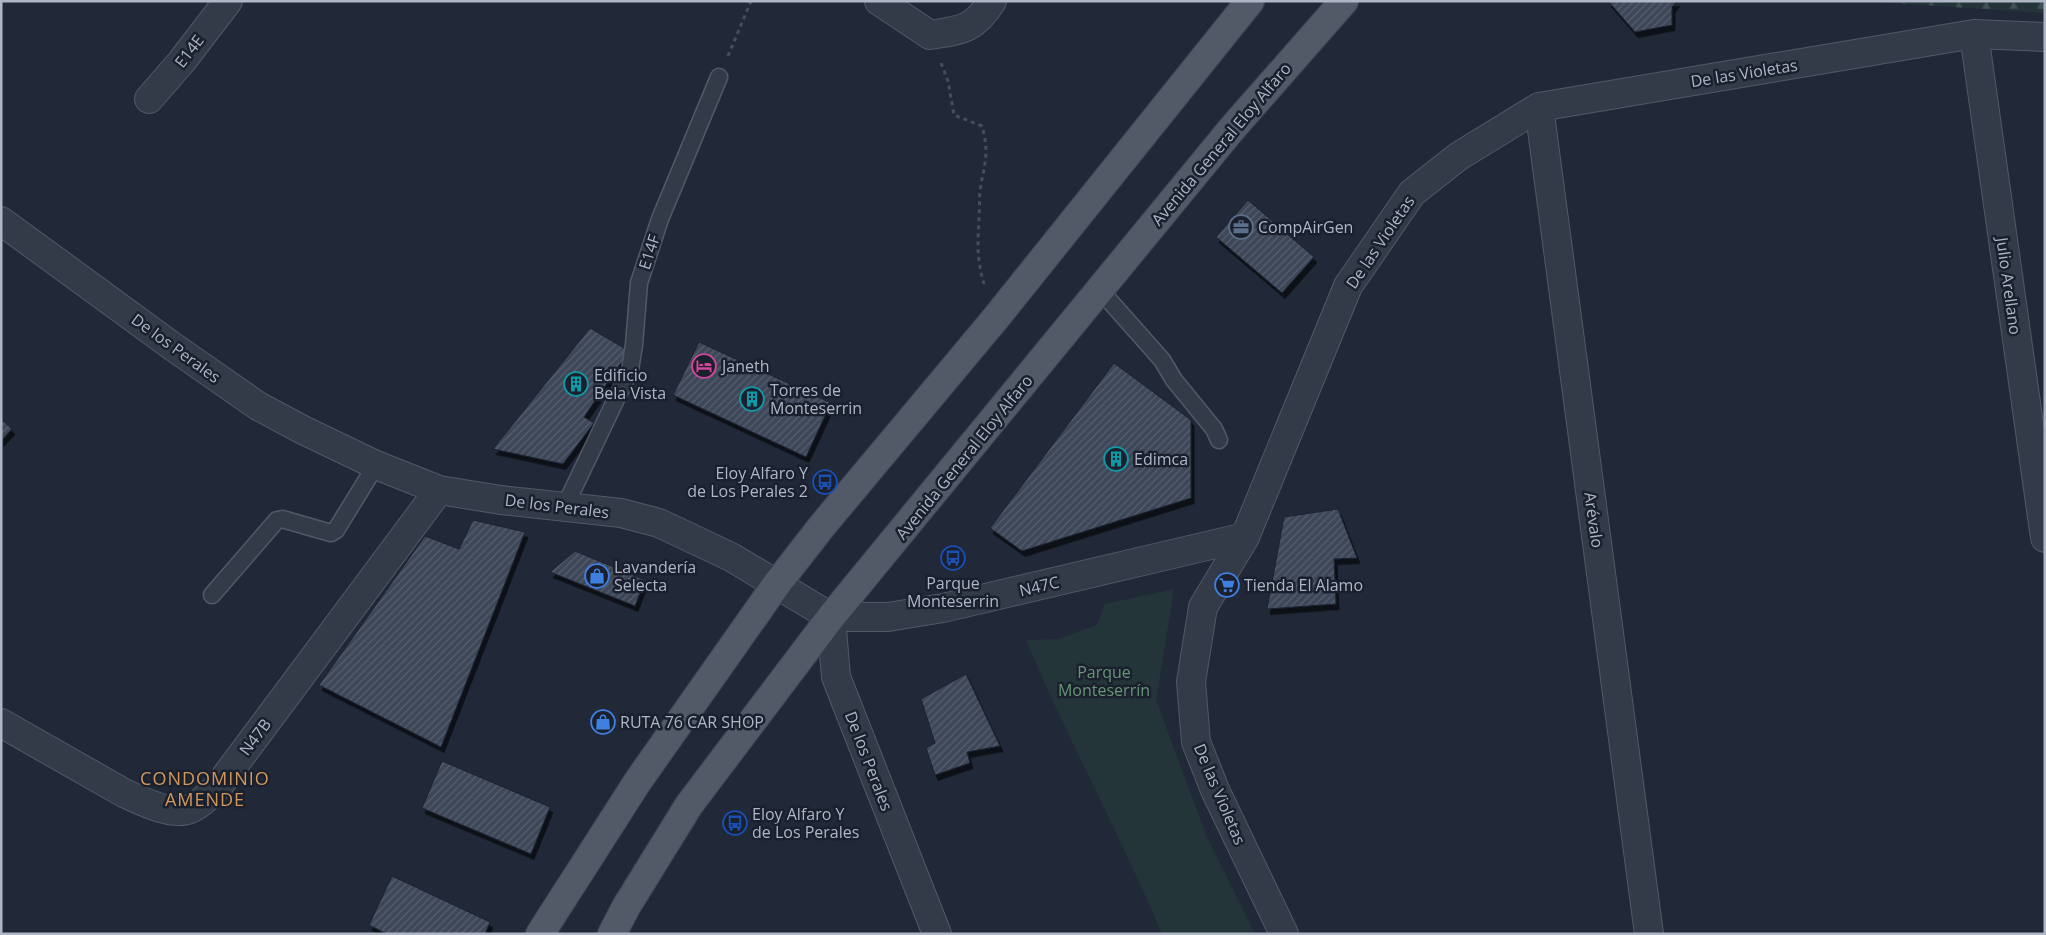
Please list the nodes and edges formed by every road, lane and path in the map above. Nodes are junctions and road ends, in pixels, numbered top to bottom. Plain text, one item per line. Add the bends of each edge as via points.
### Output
1 (228, 1) edge
2 (751, 1) edge
3 (879, 1) edge
4 (992, 1) edge
5 (1250, 1) edge
6 (1344, 1) edge
7 (1974, 34) junction
8 (930, 35) junction
9 (2045, 37) edge
10 (719, 77) joint
11 (149, 99) dead end
12 (1539, 107) junction
13 (1, 221) edge
14 (1100, 290) junction
15 (994, 319) junction
16 (1219, 440) dead end
17 (376, 465) junction
18 (439, 490) junction
19 (565, 506) junction
20 (1245, 537) junction
21 (2045, 538) edge
22 (776, 585) junction
23 (212, 595) dead end
24 (831, 618) junction
25 (1, 723) edge
26 (540, 934) edge
27 (612, 934) edge
28 (937, 934) edge
29 (1284, 934) edge
30 (1649, 934) edge

1 - 11 street, E14E
2 - 10 path
3 - 8 street
4 - 8 street via 965,29
5 - 15 main road
6 - 14 main road, Avenida General Eloy Alfaro via 1230,131
7 - 9 street, De las Violetas
7 - 12 street, De las Violetas
7 - 21 street, Julio Arellano
8 - 15 path via 948,81 954,114 982,126 987,145 979,193 977,243 979,266
10 - 19 lane, E14F via 660,219 639,283 630,370
12 - 20 street, De las Violetas via 1459,156 1412,193 1348,286
12 - 30 street, Arévalo
13 - 17 street, De los Perales via 258,406
14 - 16 lane via 1162,360
14 - 24 main road, Avenida General Eloy Alfaro
15 - 22 main road
17 - 18 street, De los Perales
17 - 23 lane via 336,530 331,533 277,520
18 - 19 street, De los Perales
18 - 25 street, N47B via 220,784 190,810 170,810 136,799
19 - 22 street, De los Perales via 638,516 659,523 732,557
20 - 24 street, N47C via 943,608 888,617
20 - 29 street, De las Violetas via 1203,607 1191,682 1196,742 1215,790
22 - 24 street, De los Perales
22 - 26 main road via 638,781
24 - 27 main road, Avenida General Eloy Alfaro via 689,805
24 - 28 street, De los Perales via 836,677

